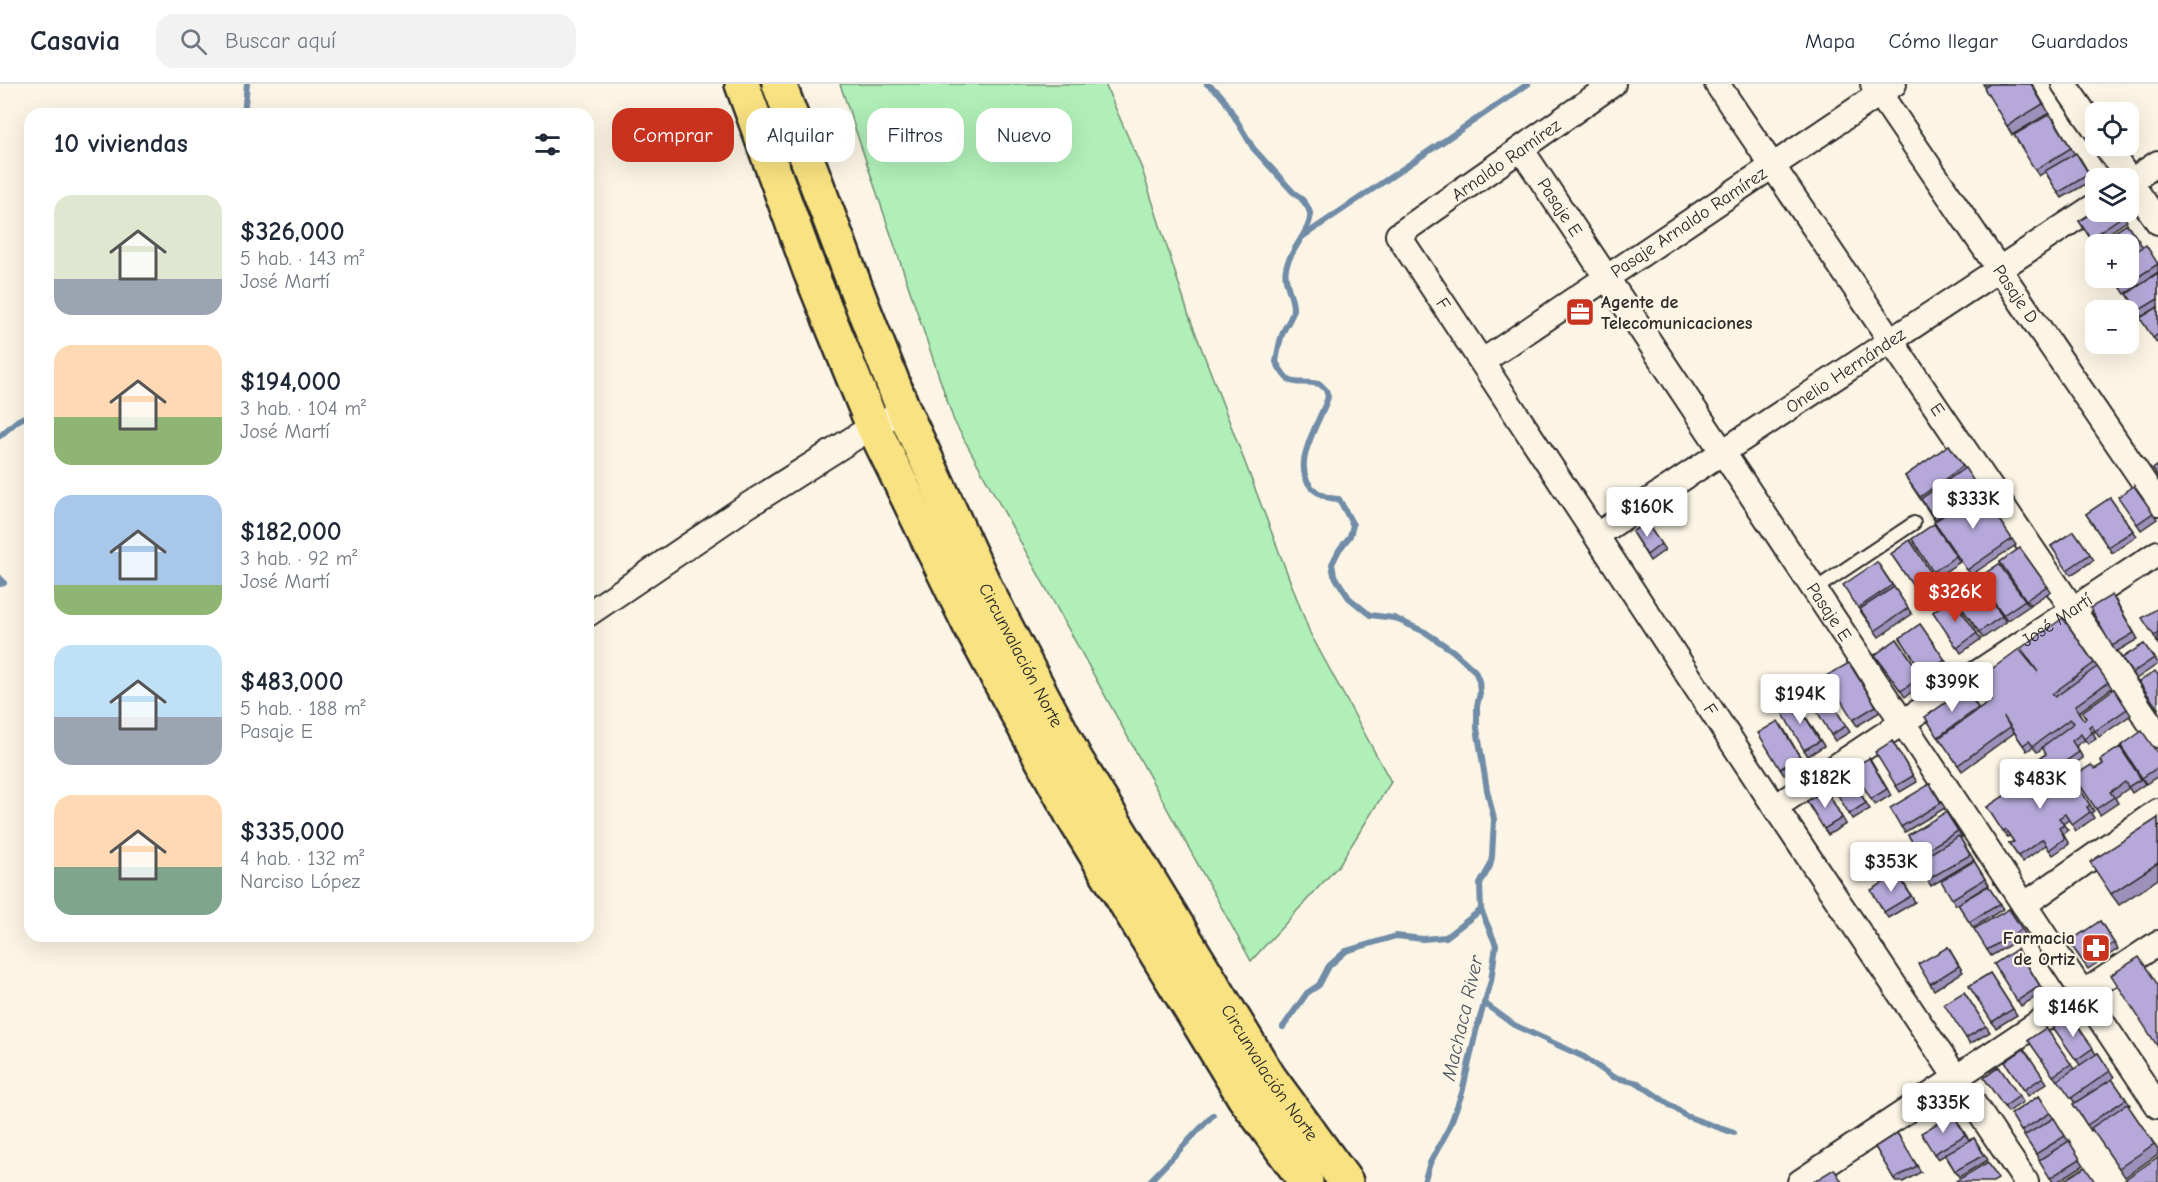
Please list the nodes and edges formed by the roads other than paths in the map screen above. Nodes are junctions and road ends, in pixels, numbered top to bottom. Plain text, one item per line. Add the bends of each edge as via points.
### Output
1 (742, 84) edge
2 (779, 84) edge
3 (1613, 84) edge
4 (1717, 84) edge
5 (2064, 84) edge
6 (1882, 87) edge
7 (2085, 114) edge
8 (1521, 149) junction
9 (2158, 163) edge
10 (1772, 165) junction
11 (2139, 175) edge
12 (2139, 195) edge
13 (2085, 212) edge
14 (2158, 222) edge
15 (1398, 236) joint
16 (1998, 268) junction
17 (1606, 277) junction
18 (1890, 340) junction
19 (1483, 361) junction
20 (904, 411) junction
21 (873, 426) junction
22 (1722, 452) junction
23 (2158, 503) edge
24 (1914, 523) dead end
25 (1598, 535) junction
26 (2158, 553) edge
27 (1814, 590) junction
28 (2073, 609) junction
29 (594, 610) edge
30 (1903, 722) junction
31 (2158, 735) edge
32 (1775, 807) junction
33 (2158, 811) edge
34 (2024, 905) junction
35 (2158, 943) edge
36 (2084, 994) junction
37 (1955, 1078) junction
38 (2158, 1106) edge
39 (1305, 1182) edge
40 (1346, 1182) edge
41 (1800, 1182) edge
42 (2025, 1182) edge

1 - 21 highway, Circunvalación Norte via 810,271
2 - 20 highway, Circunvalación Norte
3 - 8 street, Arnaldo Ramírez
4 - 10 street, E
5 - 7 street
6 - 10 street, Pasaje Arnaldo Ramírez
6 - 16 street, Pasaje D
8 - 15 street, Arnaldo Ramírez
8 - 17 street, Pasaje E
9 - 11 street
10 - 17 street, Pasaje Arnaldo Ramírez
10 - 18 street, E
12 - 14 street
13 - 16 street, Onelio Hernández
15 - 19 street, F
16 - 18 street, Onelio Hernández
16 - 23 street, Pasaje D
17 - 19 street, Pasaje Arnaldo Ramírez
17 - 22 street, Pasaje E
18 - 22 street, Onelio Hernández
18 - 28 street, E
19 - 25 street, F
20 - 21 street
20 - 40 highway, Circunvalación Norte via 986,589 1075,758 1269,1077
21 - 29 street
21 - 39 highway, Circunvalación Norte via 971,628 1073,817 1244,1097
22 - 25 street, Onelio Hernández
22 - 27 street, Pasaje E
24 - 27 lane
25 - 32 street, F
26 - 28 street, José Martí
27 - 30 street, Pasaje E
28 - 30 street, José Martí
28 - 31 street, E
30 - 32 street, José Martí
30 - 34 street, Pasaje E
32 - 37 street, F
33 - 34 street
34 - 36 street, Pasaje E
35 - 36 street
36 - 37 street
36 - 38 street, Pasaje E
37 - 41 street
37 - 42 street, F

